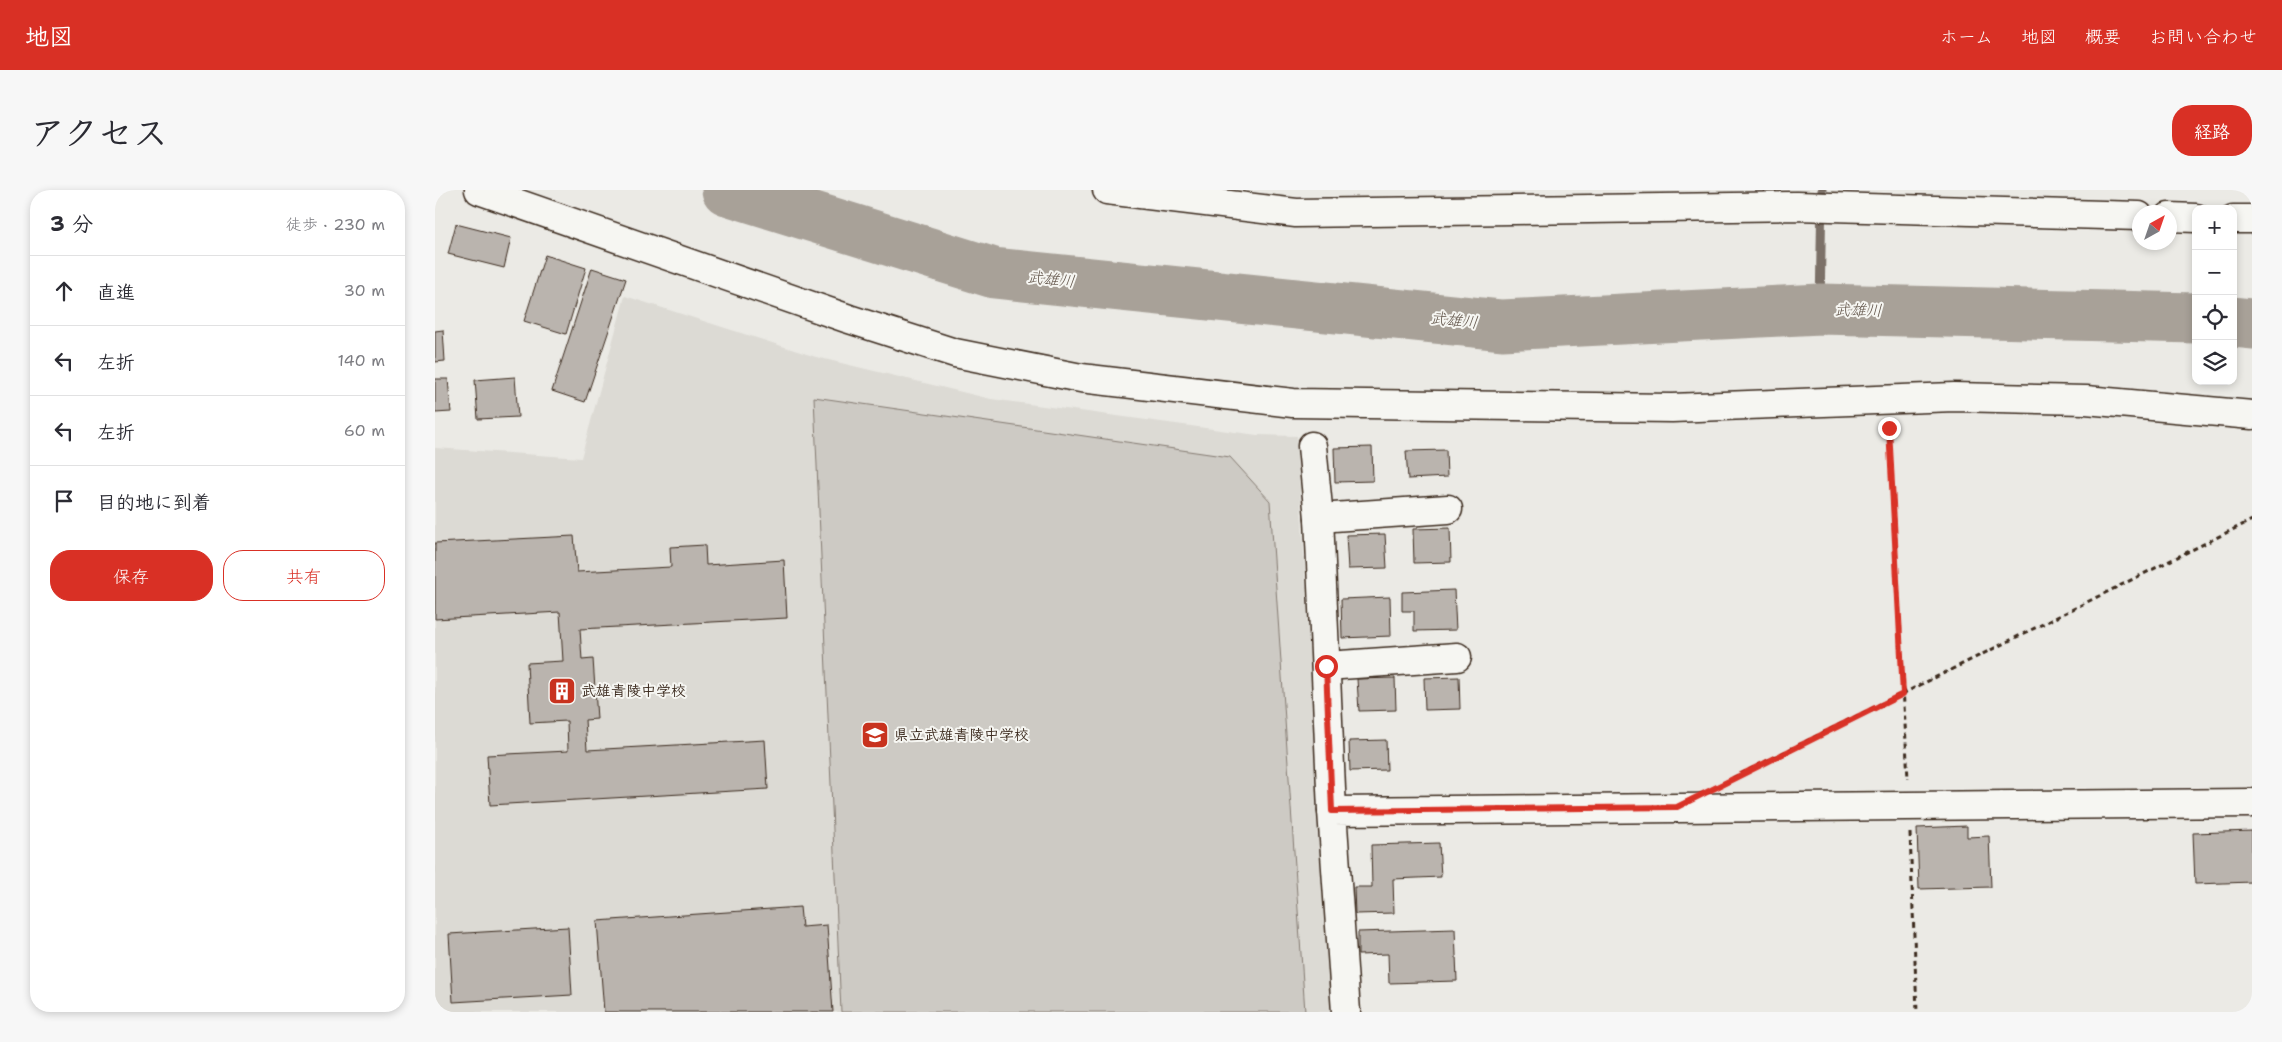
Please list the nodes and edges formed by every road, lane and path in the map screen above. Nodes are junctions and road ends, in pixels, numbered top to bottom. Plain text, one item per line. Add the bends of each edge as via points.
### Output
1 (479, 190) edge
2 (1107, 190) edge
3 (1797, 198) edge
4 (1502, 200) edge
5 (2132, 216) edge
6 (2177, 217) edge
7 (2192, 218) edge
8 (2237, 219) edge
9 (2252, 219) edge
10 (2252, 415) edge
11 (1889, 428) dead end
12 (1312, 446) dead end
13 (1448, 509) dead end
14 (1319, 518) junction
15 (2252, 520) edge
16 (1457, 657) dead end
17 (1326, 666) junction
18 (1903, 694) junction
19 (1729, 780) dead end
20 (2252, 802) edge
21 (1909, 806) junction
22 (1332, 811) junction
23 (1346, 1012) edge
24 (1917, 1012) edge

1 - 10 street via 946,350 1081,378 1293,403 1672,408 1953,397 2086,400
2 - 4 street via 1296,213
3 - 4 street
3 - 5 street
6 - 7 street
8 - 9 street
11 - 18 path
12 - 14 street
13 - 14 street
14 - 17 street
15 - 18 path
16 - 17 street
17 - 22 street
18 - 19 path
18 - 21 path
20 - 21 street
21 - 22 street
21 - 24 path
22 - 23 street

